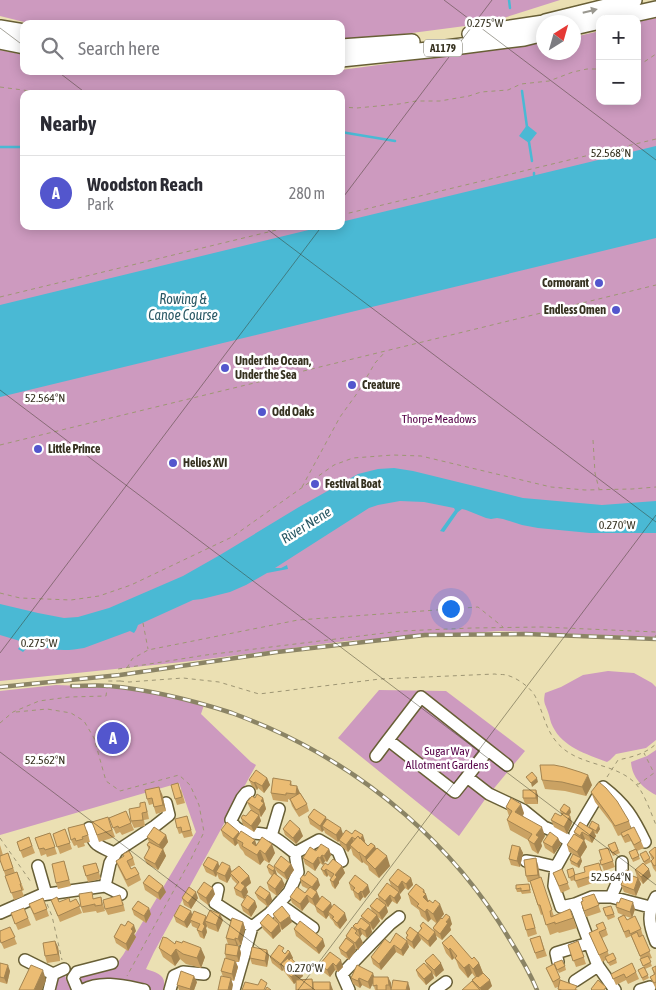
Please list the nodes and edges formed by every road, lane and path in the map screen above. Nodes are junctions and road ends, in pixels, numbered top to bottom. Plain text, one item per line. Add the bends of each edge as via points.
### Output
1 (634, 0) edge
2 (656, 9) edge
3 (575, 15) edge
4 (629, 15) edge
5 (596, 22) edge
6 (536, 24) edge
7 (581, 25) edge
8 (0, 28) edge
9 (20, 31) edge
10 (536, 35) edge
11 (0, 41) edge
12 (20, 45) edge
13 (345, 48) edge
14 (656, 54) edge
15 (345, 59) edge
16 (641, 63) edge
17 (596, 69) edge
18 (0, 87) edge
19 (23, 90) edge
20 (345, 107) edge
21 (656, 139) edge
22 (345, 214) edge
23 (276, 230) edge
24 (656, 285) edge
25 (0, 297) edge
26 (386, 352) junction
27 (593, 440) dead end
28 (0, 445) edge
29 (656, 487) edge
30 (302, 488) junction
31 (599, 490) junction
32 (0, 593) edge
33 (143, 623) dead end
34 (503, 628) junction
35 (656, 635) edge
36 (148, 650) junction
37 (126, 668) junction
38 (13, 712) junction
39 (0, 723) edge
40 (388, 740) junction
41 (656, 744) edge
42 (488, 750) junction
43 (644, 752) junction
44 (376, 756) dead end
45 (507, 765) dead end
46 (612, 769) dead end
47 (655, 773) edge
48 (467, 777) junction
49 (636, 784) dead end
50 (249, 792) dead end
51 (166, 803) dead end
52 (279, 808) dead end
53 (89, 828) dead end
54 (271, 836) junction
55 (0, 838) edge
56 (570, 842) junction
57 (645, 842) dead end
58 (295, 853) junction
59 (114, 854) junction
60 (342, 861) dead end
61 (526, 861) edge
62 (622, 862) dead end
63 (38, 866) dead end
64 (556, 867) junction
65 (105, 886) junction
66 (218, 889) dead end
67 (121, 894) edge
68 (43, 895) junction
69 (611, 897) junction
70 (653, 902) edge
71 (279, 904) junction
72 (575, 904) junction
73 (0, 913) edge
74 (399, 917) dead end
75 (252, 927) junction
76 (313, 928) edge
77 (656, 942) edge
78 (589, 943) junction
79 (25, 960) dead end
80 (558, 962) edge
81 (112, 963) dead end
82 (598, 966) junction
83 (64, 969) joint
84 (53, 974) junction
85 (204, 974) dead end
86 (575, 981) dead end
87 (446, 982) dead end
88 (122, 986) junction
89 (49, 990) edge
90 (78, 990) edge
91 (83, 990) edge
92 (144, 990) edge
93 (170, 990) edge
94 (234, 990) edge
95 (349, 990) edge
96 (436, 990) edge
97 (615, 990) edge

3 -> 1 main road, A1179
2 - 4 main road
5 - 7 main road
6 - 13 main road, A1179 via 432,40
8 - 9 main road
10 - 15 main road, A1179
11 - 12 main road
14 - 16 path
17 - 20 path via 573,72 549,81 521,84 508,90 440,101
18 - 19 path
21 - 22 path
23 - 25 path
24 - 26 path
26 - 28 path
26 - 30 path via 375,363 340,417
27 - 31 path
29 - 31 path
30 - 31 path via 334,465 353,458 393,455 421,456 551,487
30 - 32 path via 232,537 131,585 99,596 71,600 20,598
33 - 36 path
34 - 35 path via 542,627
34 - 36 path via 478,608 298,620
34 - 37 path via 401,631
36 - 37 path
37 - 38 path via 118,669 120,681 108,681 106,696 69,696 39,701
38 - 39 path
38 - 88 path via 47,709 71,713 84,721 94,738 106,781 120,791 179,775 190,785 199,805 204,832
40 - 42 street via 421,697
40 - 44 street
40 - 48 street via 455,792
41 - 43 path
42 - 45 street
42 - 48 street
43 - 46 path via 618,760
43 - 47 path
47 - 49 path
48 - 56 street via 489,794 523,810 544,828
50 - 54 street via 242,798 232,823 248,833
51 - 59 street via 169,815
52 - 54 street
53 - 59 street via 93,841
54 - 58 street
55 - 68 path
56 - 57 street via 599,786 626,808
56 - 64 street
58 - 60 street via 319,840 338,851
58 - 71 street via 298,872
59 - 65 street
61 - 64 street
62 - 69 street via 622,872
63 - 68 street
64 - 72 street via 554,886 561,907
65 - 67 street
65 - 68 street
66 - 75 street via 210,906
68 - 73 street
68 - 83 path via 52,916
69 - 70 street
69 - 72 street via 592,897
70 - 77 street via 650,924
71 - 75 street
71 - 76 street
72 - 78 street
74 - 95 street via 342,974
75 - 94 street
78 - 80 street via 556,954
78 - 82 street
79 - 84 street
81 - 90 street via 77,972 72,978
82 - 86 street
82 - 97 street
83 - 84 street
84 - 89 street
85 - 93 street via 183,972 174,976
87 - 96 street
88 - 91 street via 95,985
88 - 92 street

